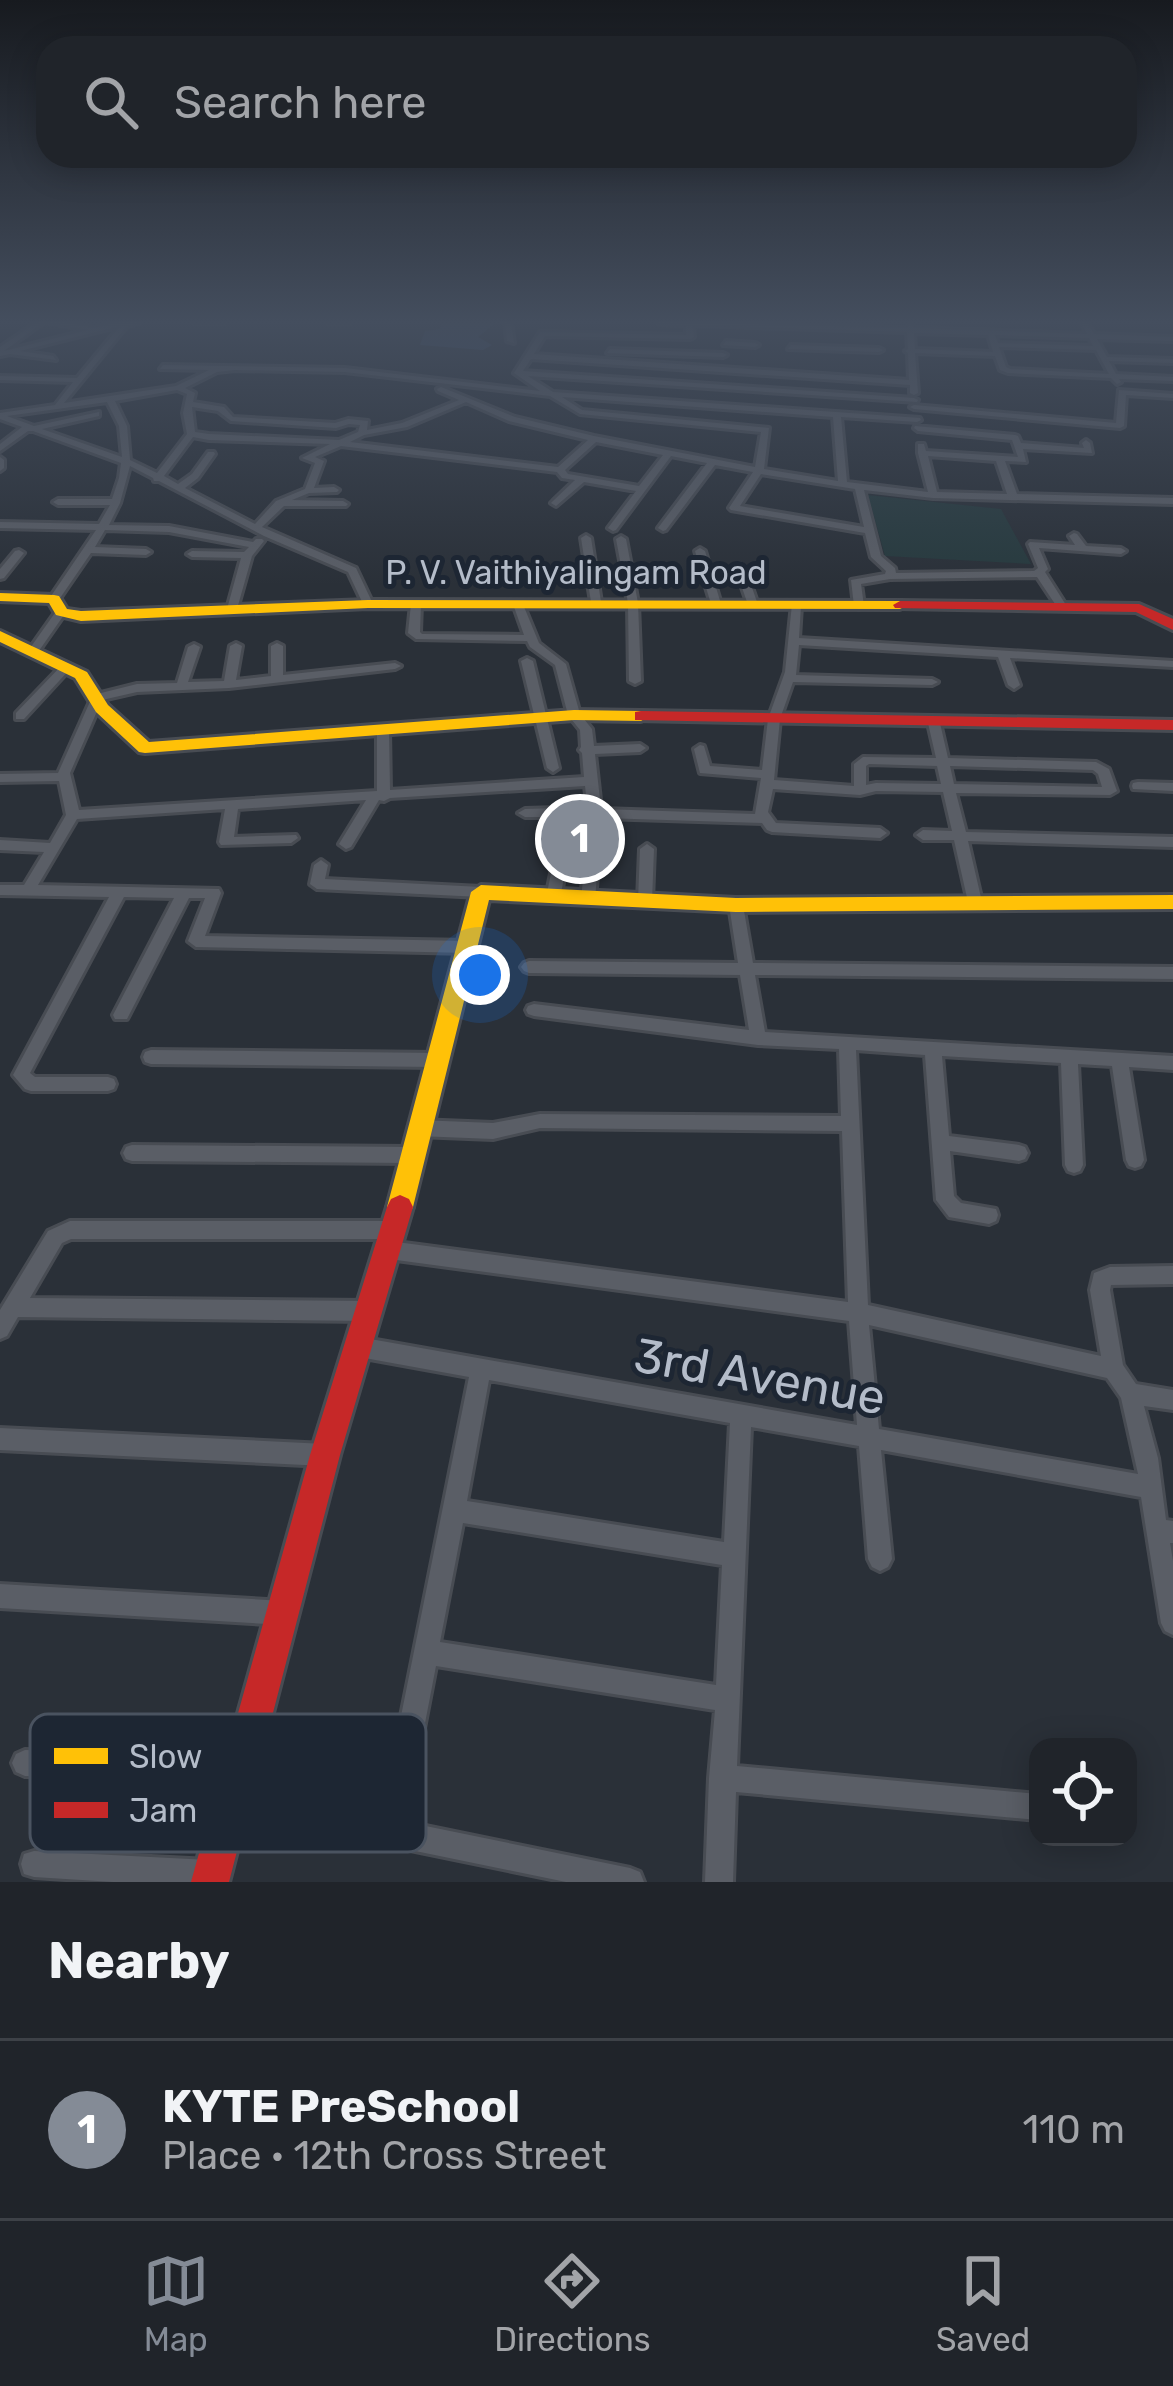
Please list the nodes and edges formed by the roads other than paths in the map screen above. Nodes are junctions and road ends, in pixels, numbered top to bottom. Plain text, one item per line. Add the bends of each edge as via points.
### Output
1 (39, 410) edge
2 (115, 410) edge
3 (190, 410) edge
4 (222, 410) edge
5 (317, 410) edge
6 (442, 410) edge
7 (490, 410) edge
8 (576, 410) edge
9 (647, 410) edge
10 (724, 410) edge
11 (769, 410) joint
12 (915, 410) edge
13 (966, 410) edge
14 (1121, 410) edge
15 (97, 414) dead end
16 (837, 415) junction
17 (0, 416) edge
18 (231, 419) junction
19 (643, 420) junction
20 (303, 422) junction
21 (917, 424) junction
22 (718, 426) junction
23 (29, 429) junction
24 (766, 430) junction
25 (362, 433) junction
26 (191, 434) junction
27 (223, 437) junction
28 (594, 439) junction
29 (1086, 443) dead end
30 (338, 444) junction
31 (1021, 446) junction
32 (0, 448) edge
33 (922, 453) junction
34 (211, 454) dead end
35 (667, 455) junction
36 (1000, 459) junction
37 (712, 462) junction
38 (131, 463) junction
39 (560, 470) junction
40 (759, 470) junction
41 (582, 478) junction
42 (157, 479) junction
43 (843, 485) junction
44 (310, 488) junction
45 (859, 488) junction
46 (177, 489) junction
47 (640, 489) junction
48 (334, 490) dead end
49 (933, 495) junction
50 (1013, 497) junction
51 (1173, 501) edge
52 (58, 502) dead end
53 (115, 502) junction
54 (279, 503) junction
55 (556, 503) dead end
56 (343, 504) dead end
57 (0, 525) edge
58 (100, 528) junction
59 (613, 528) dead end
60 (663, 528) dead end
61 (262, 531) junction
62 (868, 531) junction
63 (1074, 536) dead end
64 (586, 538) dead end
65 (621, 539) dead end
66 (1083, 549) junction
67 (86, 550) junction
68 (250, 550) junction
69 (700, 551) dead end
70 (1121, 551) dead end
71 (146, 552) dead end
72 (192, 554) dead end
73 (10, 560) edge
74 (740, 567) dead end
75 (1040, 572) junction
76 (0, 576) edge
77 (890, 576) junction
78 (0, 597) edge
79 (596, 602) junction
80 (633, 603) junction
81 (368, 604) junction
82 (416, 604) junction
83 (518, 604) junction
84 (716, 604) junction
85 (753, 605) junction
86 (1061, 605) junction
87 (57, 606) junction
88 (796, 606) junction
89 (859, 606) junction
90 (232, 609) junction
91 (1169, 619) edge
92 (0, 636) edge
93 (530, 638) junction
94 (794, 641) junction
95 (236, 646) dead end
96 (278, 646) dead end
97 (194, 647) dead end
98 (32, 653) junction
99 (1003, 654) junction
100 (527, 662) dead end
101 (1173, 664) edge
102 (67, 666) junction
103 (395, 666) dead end
104 (789, 678) junction
105 (277, 679) junction
106 (635, 681) dead end
107 (932, 682) dead end
108 (229, 684) junction
109 (1014, 685) dead end
110 (181, 687) junction
111 (97, 698) junction
112 (20, 716) dead end
113 (539, 716) junction
114 (574, 716) junction
115 (774, 719) junction
116 (934, 723) junction
117 (1173, 725) edge
118 (383, 730) junction
119 (640, 748) dead end
120 (700, 749) dead end
121 (585, 750) junction
122 (943, 763) junction
123 (553, 768) dead end
124 (64, 776) junction
125 (0, 778) edge
126 (766, 779) junction
127 (591, 781) junction
128 (1138, 786) dead end
129 (1173, 787) edge
130 (949, 788) junction
131 (860, 791) junction
132 (379, 797) junction
133 (232, 804) junction
134 (525, 813) dead end
135 (595, 813) junction
136 (73, 815) junction
137 (763, 819) junction
138 (880, 833) dead end
139 (922, 836) dead end
140 (959, 837) junction
141 (291, 838) dead end
142 (1173, 842) edge
143 (346, 844) dead end
144 (0, 845) edge
145 (54, 848) junction
146 (647, 849) dead end
147 (321, 865) dead end
148 (0, 890) edge
149 (28, 891) junction
150 (119, 892) junction
151 (481, 892) junction
152 (184, 893) junction
153 (553, 898) junction
154 (588, 899) junction
155 (645, 901) junction
156 (974, 902) junction
157 (1173, 902) edge
158 (736, 905) junction
159 (469, 947) junction
160 (530, 967) dead end
161 (749, 972) junction
162 (1173, 973) edge
163 (534, 1010) dead end
164 (121, 1015) dead end
165 (758, 1037) junction
166 (847, 1042) junction
167 (933, 1048) junction
168 (151, 1057) dead end
169 (1069, 1058) junction
170 (437, 1060) junction
171 (1120, 1061) junction
172 (1173, 1063) edge
173 (108, 1084) dead end
174 (851, 1124) junction
175 (418, 1128) junction
176 (940, 1142) junction
177 (132, 1153) dead end
178 (1019, 1153) dead end
179 (411, 1155) junction
180 (1135, 1160) dead end
181 (1074, 1165) dead end
182 (989, 1215) dead end
183 (391, 1240) junction
184 (1173, 1275) edge
185 (12, 1296) edge
186 (369, 1311) junction
187 (858, 1313) junction
188 (0, 1329) edge
189 (358, 1347) junction
190 (1113, 1369) junction
191 (481, 1370) junction
192 (1130, 1394) junction
193 (1173, 1400) edge
194 (741, 1417) junction
195 (869, 1437) junction
196 (0, 1439) edge
197 (326, 1455) junction
198 (1148, 1487) junction
199 (454, 1510) junction
200 (1164, 1532) edge
201 (733, 1555) junction
202 (880, 1559) dead end
203 (0, 1596) edge
204 (284, 1613) junction
205 (1173, 1623) edge
206 (426, 1652) junction
207 (725, 1700) junction
208 (257, 1714) edge
209 (414, 1714) edge
210 (25, 1762) dead end
211 (30, 1762) edge
212 (722, 1778) junction
213 (1029, 1806) edge
214 (426, 1839) edge
215 (34, 1864) dead end
216 (196, 1878) edge
217 (630, 1882) edge
218 (719, 1882) edge

1 - 17 street
2 - 38 street
3 - 26 street
4 - 18 street
5 - 20 street
6 - 25 street
7 - 28 street
8 - 19 street
9 - 19 street
10 - 22 street
11 - 16 street
11 - 24 street
12 - 21 street
13 - 14 street via 1120,427
15 - 23 street
16 - 21 street
16 - 43 street
17 - 23 street
18 - 20 street
18 - 27 street
19 - 22 street
20 - 25 street via 365,423
21 - 31 street via 1003,435
21 - 33 street
22 - 24 street
23 - 32 street
23 - 38 street
24 - 40 street
25 - 30 street
26 - 27 street
26 - 42 street
27 - 30 street
28 - 35 street
28 - 39 street
29 - 31 street via 1089,452
30 - 39 street
30 - 44 street via 306,458 320,460
31 - 36 street via 1023,460
33 - 36 street
33 - 49 street
34 - 46 street
35 - 37 street
35 - 47 street
36 - 50 street
37 - 40 street
37 - 60 street
38 - 42 street
38 - 53 street
39 - 41 street
40 - 43 street
40 - 62 street via 734,508
41 - 47 street
41 - 55 street
42 - 46 street
43 - 45 street
44 - 48 street
44 - 54 street
45 - 49 street
45 - 62 street
46 - 61 street
47 - 59 street
49 - 50 street
50 - 51 street
52 - 53 street
53 - 58 street
54 - 56 street
54 - 61 street
57 - 58 street
58 - 67 street
58 - 68 street via 169,529
61 - 68 street
61 - 81 street via 352,569
62 - 77 street
63 - 66 street
64 - 79 street
65 - 80 street
66 - 70 street
66 - 75 street via 1033,544
67 - 71 street
67 - 87 street
68 - 72 street
68 - 90 street
69 - 84 street
73 - 76 street
74 - 85 street
75 - 77 street
75 - 86 street
77 - 89 street via 856,582
78 - 87 street, P. V. Vaithiyalingam Road
79 - 80 street, P. V. Vaithiyalingam Road
79 - 83 street, P. V. Vaithiyalingam Road
80 - 84 street, P. V. Vaithiyalingam Road
80 - 106 street
81 - 82 street, P. V. Vaithiyalingam Road
81 - 90 street, P. V. Vaithiyalingam Road
82 - 83 street, P. V. Vaithiyalingam Road
82 - 93 street via 420,637
83 - 93 street
84 - 85 street, P. V. Vaithiyalingam Road
85 - 88 street, P. V. Vaithiyalingam Road
86 - 89 street, P. V. Vaithiyalingam Road
86 - 91 street, P. V. Vaithiyalingam Road via 1121,606
87 - 90 street, P. V. Vaithiyalingam Road via 82,616
87 - 98 street
88 - 89 street, P. V. Vaithiyalingam Road
88 - 94 street
92 - 98 street
93 - 114 street via 560,664
94 - 99 street
94 - 104 street
95 - 108 street
96 - 105 street
97 - 110 street
98 - 102 street
99 - 101 street
99 - 109 street
100 - 113 street
102 - 111 street
102 - 112 street
103 - 105 street
104 - 107 street
104 - 115 street
105 - 108 street
108 - 110 street
110 - 111 street
111 - 118 street via 145,748
111 - 124 street
113 - 114 street
113 - 118 street
113 - 123 street
114 - 115 street
114 - 121 street via 586,729
115 - 116 street
115 - 126 street
116 - 117 street
116 - 122 street
118 - 132 street
119 - 121 street
120 - 126 street via 705,770
121 - 127 street
122 - 130 street
122 - 130 street via 1096,766 1110,791
122 - 131 street via 862,761
124 - 125 street
124 - 136 street
126 - 131 street
126 - 137 street
127 - 132 street
127 - 135 street
128 - 129 street
130 - 131 street
130 - 140 street
132 - 133 street
132 - 143 street
133 - 136 street
133 - 141 street via 226,842
134 - 153 street via 558,812 568,823
135 - 137 street
135 - 154 street
136 - 145 street
137 - 138 street via 782,830
139 - 140 street
140 - 142 street
140 - 156 street
144 - 145 street
145 - 149 street
146 - 155 street
147 - 151 street via 316,884
148 - 149 street
149 - 150 street
150 - 152 street
150 - 173 street via 20,1075 31,1084
151 - 153 street
151 - 159 street
152 - 159 street via 214,893 196,941
152 - 164 street
153 - 154 street
154 - 155 street
155 - 158 street
156 - 157 street
156 - 158 street
158 - 161 street
159 - 170 street
160 - 161 street
161 - 162 street
161 - 165 street
163 - 165 street
165 - 166 street
166 - 167 street
166 - 174 street
167 - 169 street
167 - 176 street
168 - 170 street
169 - 171 street
169 - 181 street
170 - 175 street
171 - 172 street
171 - 180 street
174 - 175 street
174 - 187 street
175 - 179 street
176 - 178 street
176 - 182 street via 950,1208
177 - 179 street
179 - 183 street
183 - 185 street via 70,1230 55,1237
183 - 186 street
183 - 187 street
184 - 190 street via 1101,1280
185 - 186 street
185 - 188 street
186 - 189 street
187 - 190 street
187 - 195 street
189 - 191 street, 3rd Avenue
189 - 197 street
190 - 192 street
191 - 194 street, 3rd Avenue
191 - 199 street
192 - 193 street
192 - 198 street
194 - 195 street, 3rd Avenue
194 - 201 street
195 - 198 street, 3rd Avenue
195 - 202 street
196 - 197 street
197 - 204 street
198 - 200 street
199 - 201 street
199 - 206 street
200 - 205 street
201 - 207 street
203 - 204 street
204 - 208 street
206 - 207 street
206 - 209 street
207 - 212 street
210 - 211 street
212 - 213 street
212 - 218 street
214 - 217 street
215 - 216 street

